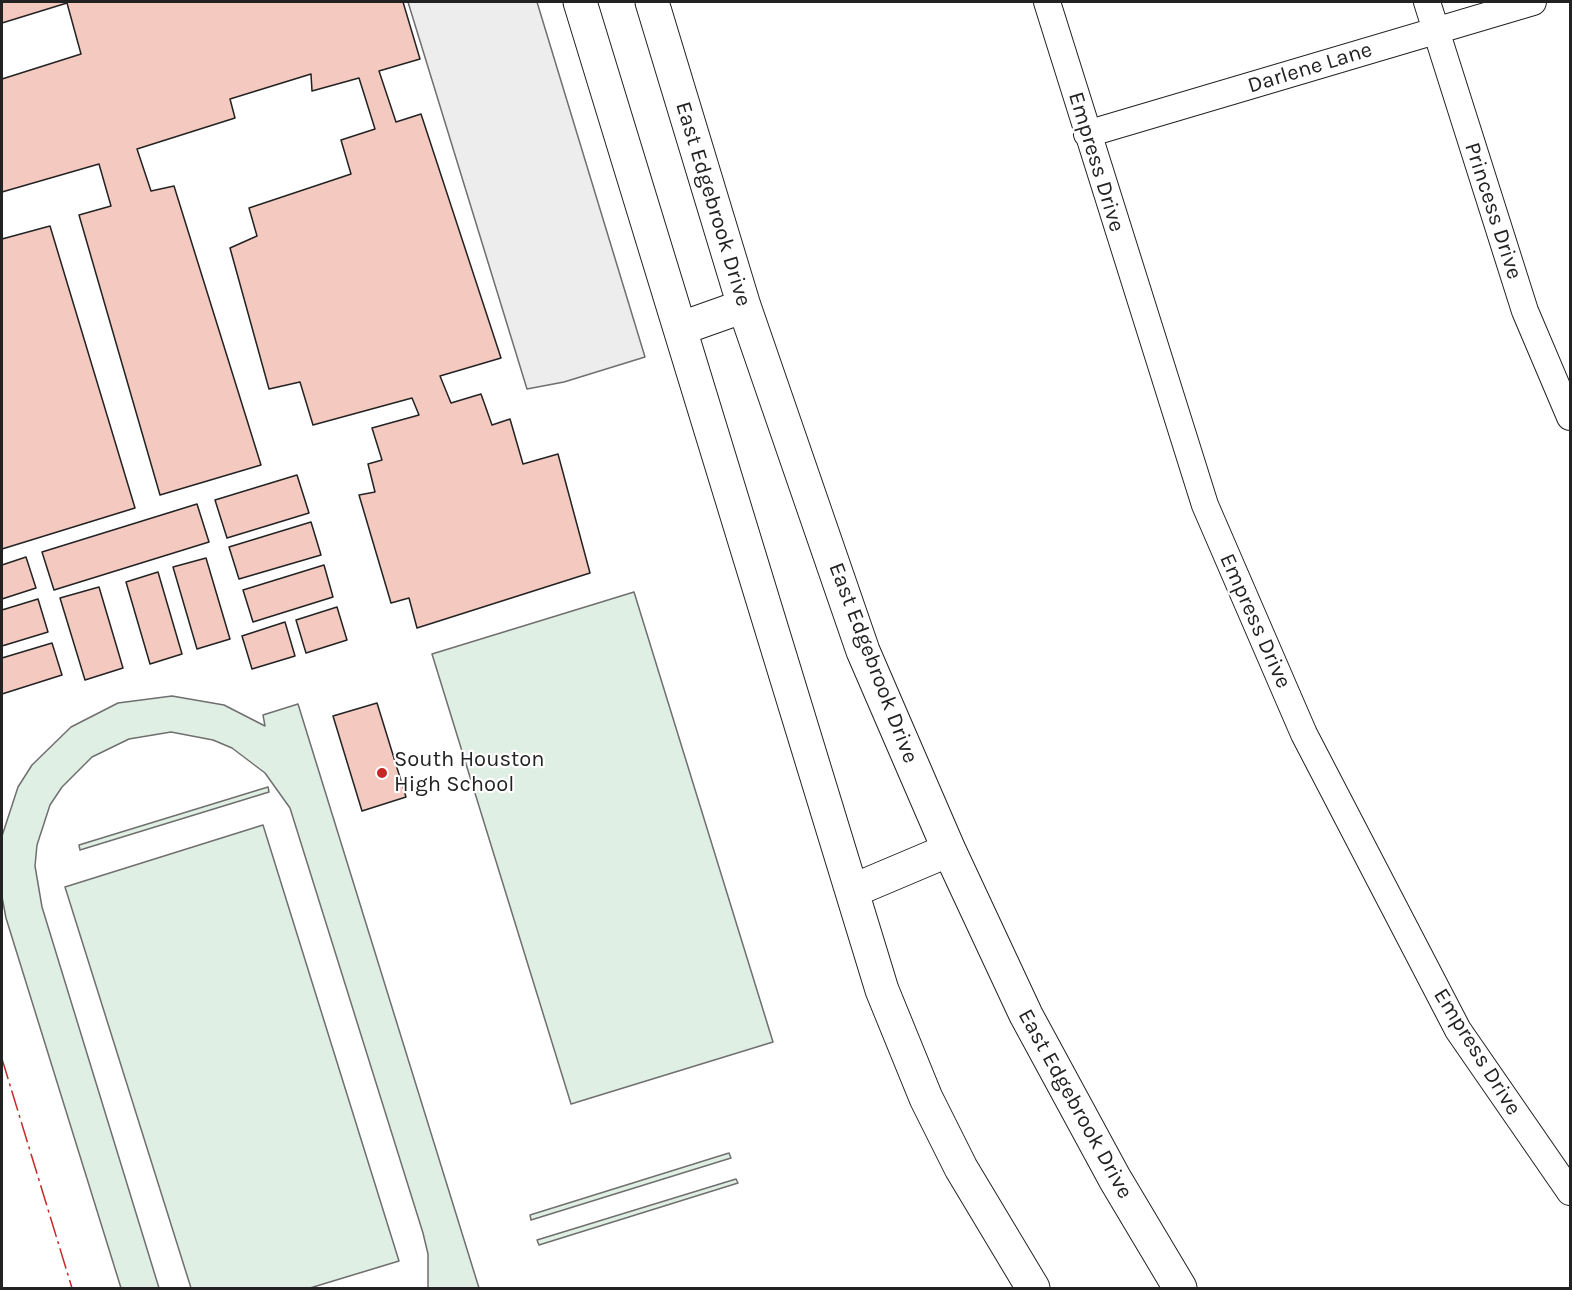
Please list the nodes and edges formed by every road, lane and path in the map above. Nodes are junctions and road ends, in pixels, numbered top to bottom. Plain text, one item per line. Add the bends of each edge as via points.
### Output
1 (580, 2) edge
2 (652, 2) edge
3 (1047, 2) edge
4 (1427, 2) edge
5 (1533, 2) edge
6 (1436, 30) junction
7 (1087, 134) junction
8 (744, 306) junction
9 (682, 328) junction
10 (1570, 417) edge
11 (949, 850) junction
12 (852, 891) junction
13 (1570, 1192) edge
14 (1033, 1288) edge
15 (1180, 1288) edge

1 - 9 main road
2 - 8 main road, East Edgebrook Drive
3 - 7 street, Empress Drive
4 - 6 street, Princess Drive
5 - 6 street, Darlene Lane
6 - 7 street, Darlene Lane
6 - 10 street, Princess Drive via 1525,311
7 - 13 street, Empress Drive via 1205,505 1304,734 1458,1030
8 - 9 main road
8 - 11 main road, East Edgebrook Drive via 863,651
9 - 12 main road
11 - 12 main road
11 - 15 main road, East Edgebrook Drive via 1026,1015 1115,1179
12 - 14 main road via 882,990 926,1098 961,1168

